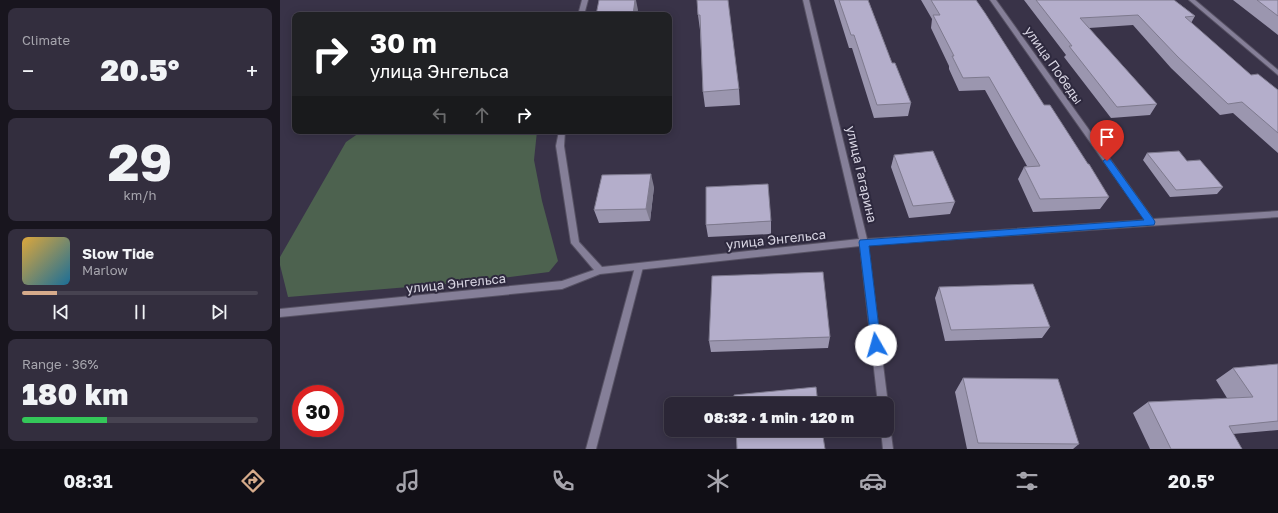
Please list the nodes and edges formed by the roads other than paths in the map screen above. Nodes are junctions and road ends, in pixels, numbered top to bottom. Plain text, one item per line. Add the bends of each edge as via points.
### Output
1 (585, 0) edge
2 (806, 0) edge
3 (994, 0) edge
4 (1192, 0) edge
5 (582, 12) edge
6 (1278, 73) edge
7 (562, 134) edge
8 (1278, 214) edge
9 (1151, 222) junction
10 (864, 242) junction
11 (639, 266) junction
12 (600, 271) junction
13 (280, 313) edge
14 (882, 397) edge
15 (887, 437) edge
16 (591, 449) edge
17 (888, 449) edge

1 - 5 street
2 - 10 street, улица Гагарина
3 - 9 street, улица Победы
4 - 6 street
7 - 12 street via 560,146 575,243
8 - 9 street, улица Энгельса
9 - 10 street, улица Энгельса
10 - 11 street, улица Энгельса
10 - 14 street, улица Гагарина
11 - 12 street, улица Энгельса
11 - 16 street
12 - 13 street, улица Энгельса via 562,285
15 - 17 street

